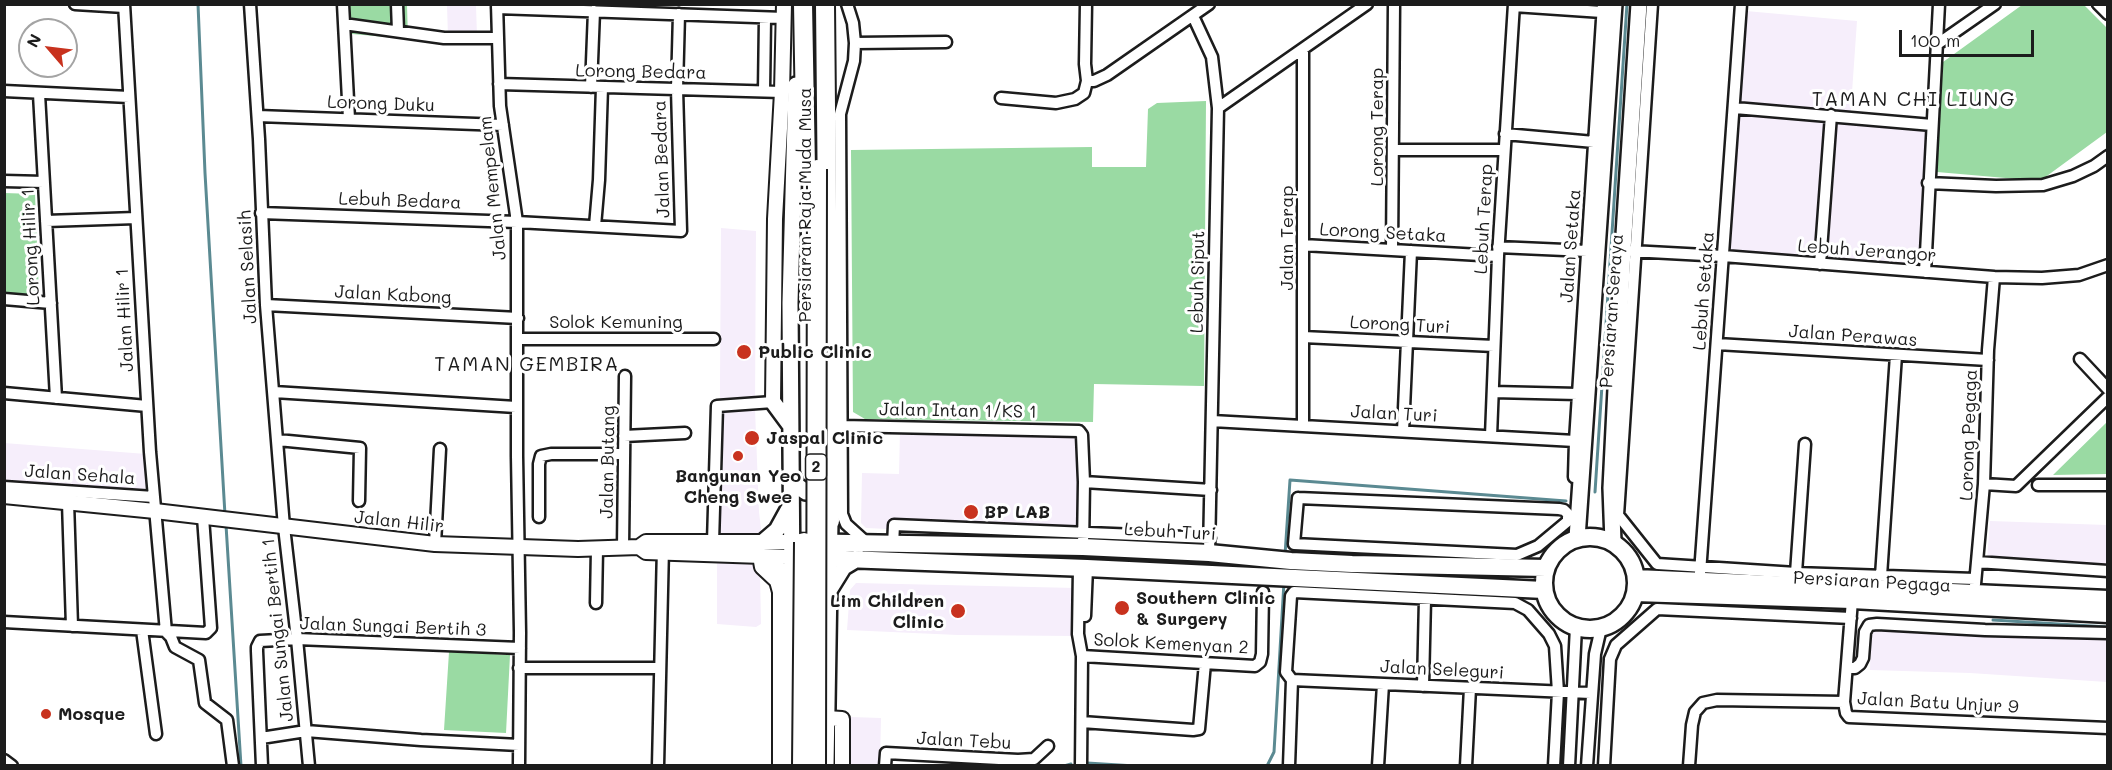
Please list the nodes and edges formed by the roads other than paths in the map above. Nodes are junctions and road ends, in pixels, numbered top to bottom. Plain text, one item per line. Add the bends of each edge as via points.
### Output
1 (75, 4) edge
2 (250, 4) edge
3 (343, 4) edge
4 (397, 4) edge
5 (802, 4) edge
6 (818, 4) edge
7 (825, 4) edge
8 (847, 4) edge
9 (1086, 4) edge
10 (1209, 4) edge
11 (1367, 4) edge
12 (1394, 4) edge
13 (1639, 4) edge
14 (1652, 4) edge
15 (1741, 4) edge
16 (1939, 4) edge
17 (1995, 4) edge
18 (2098, 4) edge
19 (1514, 5) edge
20 (124, 6) edge
21 (497, 6) edge
22 (1606, 7) edge
23 (640, 9) edge
24 (594, 11) junction
25 (784, 11) edge
26 (679, 14) junction
27 (2108, 14) edge
28 (1193, 16) junction
29 (765, 18) junction
30 (344, 24) junction
31 (398, 30) junction
32 (498, 38) junction
33 (946, 42) dead end
34 (855, 43) junction
35 (1939, 43) junction
36 (1304, 50) junction
37 (1087, 81) junction
38 (500, 84) junction
39 (597, 87) junction
40 (677, 89) junction
41 (4, 91) edge
42 (764, 91) junction
43 (782, 92) junction
44 (39, 94) junction
45 (129, 97) junction
46 (1001, 98) dead end
47 (1218, 108) junction
48 (1735, 108) junction
49 (1831, 115) junction
50 (258, 116) junction
51 (349, 119) junction
52 (503, 125) junction
53 (1932, 125) junction
54 (1505, 134) junction
55 (1594, 142) junction
56 (1393, 150) junction
57 (1504, 150) junction
58 (2108, 156) edge
59 (812, 169) junction
60 (4, 182) edge
61 (44, 182) junction
62 (1928, 183) junction
63 (261, 213) junction
64 (136, 218) junction
65 (46, 221) junction
66 (516, 222) junction
67 (595, 226) junction
68 (681, 231) joint
69 (1303, 245) junction
70 (1392, 250) junction
71 (1411, 251) junction
72 (1587, 251) junction
73 (1630, 251) junction
74 (1498, 252) junction
75 (1723, 256) junction
76 (1820, 264) junction
77 (2108, 265) edge
78 (1925, 272) junction
79 (1994, 277) junction
80 (4, 299) edge
81 (51, 303) junction
82 (782, 303) junction
83 (266, 305) junction
84 (518, 318) junction
85 (1303, 337) junction
86 (518, 339) junction
87 (714, 339) dead end
88 (1407, 342) junction
89 (1717, 344) junction
90 (1494, 346) junction
91 (1896, 355) junction
92 (2080, 359) dead end
93 (1988, 360) junction
94 (834, 366) junction
95 (625, 376) dead end
96 (2108, 389) edge
97 (274, 392) junction
98 (1493, 392) junction
99 (4, 393) edge
100 (1578, 394) junction
101 (2108, 397) edge
102 (56, 398) junction
103 (774, 402) junction
104 (147, 406) junction
105 (516, 407) junction
106 (1212, 421) junction
107 (790, 425) junction
108 (842, 426) junction
109 (1303, 426) junction
110 (1403, 431) junction
111 (685, 434) dead end
112 (624, 436) junction
113 (1491, 436) junction
114 (278, 440) junction
115 (1575, 441) junction
116 (1805, 444) dead end
117 (440, 449) dead end
118 (624, 454) junction
119 (790, 467) junction
120 (836, 472) junction
121 (1084, 482) junction
122 (1984, 484) junction
123 (2108, 485) edge
124 (1581, 486) junction
125 (2038, 486) dead end
126 (4, 487) edge
127 (1211, 490) junction
128 (4, 496) edge
129 (154, 496) junction
130 (359, 501) dead end
131 (68, 502) junction
132 (790, 504) junction
133 (154, 511) junction
134 (203, 517) junction
135 (539, 517) dead end
136 (830, 521) junction
137 (284, 527) junction
138 (1577, 538) junction
139 (1083, 540) junction
140 (713, 542) junction
141 (1613, 542) junction
142 (435, 544) junction
143 (893, 545) junction
144 (1210, 546) junction
145 (663, 547) junction
146 (519, 548) junction
147 (623, 548) junction
148 (597, 549) junction
149 (762, 549) junction
150 (791, 549) junction
151 (859, 549) junction
152 (1125, 549) junction
153 (830, 550) junction
154 (1353, 555) junction
155 (1977, 562) junction
156 (1083, 568) junction
157 (1546, 568) junction
158 (2108, 571) edge
159 (1700, 573) junction
160 (1796, 573) junction
161 (1881, 576) junction
162 (1351, 581) junction
163 (1286, 583) junction
164 (1635, 585) junction
165 (830, 588) junction
166 (1544, 590) junction
167 (792, 591) junction
168 (1263, 592) dead end
169 (1974, 593) junction
170 (1425, 599) junction
171 (2108, 599) edge
172 (1852, 600) junction
173 (596, 603) dead end
174 (791, 612) junction
175 (828, 612) junction
176 (2108, 614) edge
177 (1851, 618) junction
178 (4, 622) edge
179 (72, 626) junction
180 (1576, 627) junction
181 (1601, 628) junction
182 (142, 630) junction
183 (166, 632) junction
184 (2108, 633) edge
185 (297, 639) junction
186 (520, 648) junction
187 (1082, 656) junction
188 (1205, 663) junction
189 (519, 668) junction
190 (659, 668) junction
191 (1847, 668) junction
192 (1292, 680) junction
193 (1383, 684) junction
194 (1423, 686) junction
195 (1470, 688) junction
196 (1558, 692) junction
197 (1573, 692) junction
198 (1591, 693) junction
199 (1844, 702) junction
200 (826, 718) junction
201 (1082, 722) junction
202 (2108, 728) edge
203 (306, 731) junction
204 (156, 734) dead end
205 (261, 738) junction
206 (519, 745) junction
207 (1048, 746) dead end
208 (4, 760) edge
209 (12, 765) edge
210 (233, 765) edge
211 (262, 765) edge
212 (309, 765) edge
213 (519, 765) edge
214 (658, 765) edge
215 (780, 765) edge
216 (788, 765) edge
217 (802, 765) edge
218 (816, 765) edge
219 (826, 765) edge
220 (842, 765) edge
221 (885, 765) edge
222 (1082, 765) edge
223 (1289, 765) edge
224 (1378, 765) edge
225 (1466, 765) edge
226 (1554, 765) edge
227 (1569, 765) edge
228 (1587, 765) edge
229 (1604, 765) edge
230 (1689, 765) edge

1 - 20 street
2 - 50 street, Jalan Selasih
3 - 30 street
4 - 31 street
5 - 59 highway, Persiaran Raja Muda Musa / 2
5 - 82 main road
6 - 59 highway, Persiaran Raja Muda Musa / 2
7 - 94 highway
8 - 34 street
9 - 37 street
10 - 28 street
11 - 36 street
12 - 56 street, Lorong Terap
13 - 73 main road, Persiaran Seraya
14 - 73 street, Persiaran Seraya
15 - 48 street, Lebuh Setaka
16 - 35 street
17 - 35 street
18 - 27 street
19 - 22 street
19 - 54 street, Lebuh Terap
20 - 45 street, Jalan Hilir 1
21 - 24 street
21 - 32 street, Jalan Mempelam
22 - 55 street, Jalan Setaka
22 - 124 main road, Persiaran Seraya
23 - 24 street
23 - 26 street
24 - 39 street
25 - 29 street
25 - 43 street
26 - 29 street
26 - 40 street, Jalan Bedara
28 - 37 street via 1107,75
28 - 47 street, Lebuh Siput via 1212,57
29 - 42 street
30 - 31 street
30 - 51 street
31 - 32 street via 444,38
32 - 38 street, Jalan Mempelam
33 - 34 street
34 - 94 street via 840,114
35 - 53 street
36 - 47 street
36 - 69 street, Jalan Terap
37 - 46 street via 1084,93 1056,103
38 - 39 street, Lorong Bedara
38 - 52 street, Jalan Mempelam
39 - 40 street, Lorong Bedara
39 - 67 street via 599,180
40 - 42 street, Lorong Bedara
40 - 68 street, Jalan Bedara
41 - 44 street
42 - 43 street, Lorong Bedara
43 - 82 street via 775,219
44 - 45 street
44 - 61 street, Lorong Hilir 1
45 - 64 street, Jalan Hilir 1
47 - 106 street, Lebuh Siput
48 - 49 street
48 - 75 street, Lebuh Setaka
49 - 53 street
49 - 76 street
50 - 51 street, Lorong Duku
50 - 63 street, Jalan Selasih
51 - 52 street, Lorong Duku
52 - 66 street, Jalan Mempelam
53 - 62 street
54 - 55 street
54 - 57 street, Lebuh Terap
55 - 72 street, Jalan Setaka
56 - 57 street
56 - 70 street, Lorong Terap
57 - 74 street, Lebuh Terap
58 - 62 street via 2073,176 2043,185
59 - 217 highway, Persiaran Raja Muda Musa / 2, bridge
59 - 218 highway, Persiaran Raja Muda Musa / 2, bridge
60 - 61 street
61 - 65 street, Lorong Hilir 1
62 - 78 street
63 - 66 street, Lebuh Bedara
63 - 83 street, Jalan Selasih
64 - 65 street
64 - 104 street, Jalan Hilir 1
65 - 81 street, Lorong Hilir 1
66 - 67 street, Lebuh Bedara
66 - 84 street, Jalan Mempelam
67 - 68 street, Lebuh Bedara
69 - 70 street, Lorong Setaka
69 - 85 street, Jalan Terap
70 - 71 street, Lorong Setaka
71 - 74 street, Lorong Setaka
71 - 88 street
72 - 74 street, Lorong Setaka
72 - 100 street, Jalan Setaka
73 - 75 street, Lebuh Jerangor
73 - 141 main road, Persiaran Seraya via 1611,488
73 - 159 street, Persiaran Seraya via 1618,515 1657,564
74 - 90 street, Lebuh Terap
75 - 76 street, Lebuh Jerangor
75 - 89 street, Lebuh Setaka
76 - 78 street, Lebuh Jerangor
77 - 79 street, Lebuh Jerangor via 2079,275
78 - 79 street, Lebuh Jerangor
79 - 93 street, Lorong Pegaga
80 - 81 street
81 - 102 street, Lorong Hilir 1
82 - 103 street
82 - 107 main road
83 - 84 street, Jalan Kabong
83 - 97 street, Jalan Selasih
84 - 86 street, Jalan Mempelam
85 - 88 street, Lorong Turi
85 - 109 street, Jalan Terap
86 - 87 street, Solok Kemuning
86 - 105 street, Jalan Mempelam
88 - 90 street, Lorong Turi
88 - 110 street
89 - 91 street, Jalan Perawas
89 - 159 street, Lebuh Setaka
90 - 98 street, Lebuh Terap
91 - 93 street, Jalan Perawas
91 - 161 street
92 - 96 street
93 - 122 street, Lorong Pegaga
94 - 108 street
94 - 120 highway
95 - 112 street, Jalan Butang
97 - 105 street
97 - 114 street, Jalan Selasih
98 - 100 street
98 - 113 street, Lebuh Terap
99 - 102 street
100 - 115 street, Jalan Setaka
101 - 122 street via 2016,486
102 - 104 street
103 - 107 main road
103 - 140 street via 717,406
104 - 129 street, Jalan Hilir 1
105 - 146 street, Jalan Mempelam
106 - 109 street, Jalan Turi
106 - 127 street, Lebuh Siput
107 - 119 main road
108 - 120 street
108 - 121 street, Jalan Intan 1/KS 1 via 1079,431
109 - 110 street, Jalan Turi
110 - 113 street, Jalan Turi
111 - 112 street
112 - 118 street, Jalan Butang
113 - 115 street, Jalan Turi
114 - 130 street via 360,448
114 - 137 street, Jalan Selasih
115 - 124 street, Jalan Setaka via 1574,478
116 - 160 street
117 - 142 street
118 - 135 street via 541,456
118 - 147 street, Jalan Butang
119 - 120 main road via 796,485 806,492 817,493
119 - 132 main road
120 - 136 highway
120 - 151 street via 842,514
121 - 127 street
121 - 139 street
122 - 155 street, Lorong Pegaga
123 - 125 street
124 - 138 main road, Persiaran Seraya
126 - 129 street, Jalan Sehala
127 - 144 street, Lebuh Siput
128 - 131 street, Jalan Hilir
129 - 133 street, Jalan Hilir 1
131 - 133 street, Jalan Hilir
131 - 179 street
132 - 149 main road via 785,518
132 - 150 main road
133 - 134 street, Jalan Hilir
133 - 183 street, Jalan Hilir 1
134 - 137 street, Jalan Hilir
134 - 183 street via 211,628 200,634
136 - 151 main road via 835,532
136 - 153 main road
137 - 142 street, Jalan Hilir
137 - 185 street, Jalan Sungai Bertih 1
138 - 141 main road via 1589,536
138 - 157 main road via 1564,544
139 - 143 main road, Lebuh Turi
139 - 143 street, Lebuh Turi via 894,525
139 - 144 street
139 - 152 main road, Lebuh Turi
140 - 145 street, Jalan Hilir
140 - 149 street, Jalan Hilir
141 - 164 main road via 1632,564
142 - 146 street, Jalan Hilir
143 - 151 main road, Lebuh Turi
144 - 152 main road, Lebuh Turi
144 - 154 main road, Lebuh Turi via 1283,560
145 - 147 street, Jalan Hilir via 646,552 643,545
145 - 149 street, Jalan Hilir
145 - 190 street
146 - 148 street, Jalan Hilir
146 - 186 street, Jalan Mempelam
147 - 148 street, Jalan Hilir
148 - 173 street
149 - 150 street, Jalan Hilir
149 - 167 main road
149 - 215 street via 762,567 777,581 780,592
150 - 153 main road, Lebuh Turi
150 - 167 main road
151 - 153 main road, Lebuh Turi
151 - 156 main road, Lebuh Turi
151 - 165 main road
152 - 156 main road via 1099,553 1089,558
153 - 165 main road
154 - 154 street via 1517,555 1538,546 1568,521 1568,514 1559,509 1297,499 1294,544
154 - 157 main road, Lebuh Turi
154 - 162 street
155 - 158 street
155 - 169 street, Lorong Pegaga
156 - 163 main road, Lebuh Turi
156 - 187 street via 1078,634
157 - 166 main road
159 - 160 street, Persiaran Seraya
159 - 164 main road, Persiaran Pegaga
159 - 169 main road, Persiaran Pegaga
160 - 161 street, Persiaran Seraya
161 - 169 street, Persiaran Seraya
162 - 163 main road, Lebuh Turi
162 - 166 main road, Lebuh Turi
163 - 170 street, Lebuh Turi
163 - 192 street via 1291,597 1286,672
164 - 172 main road, Persiaran Pegaga
164 - 181 main road via 1623,615
165 - 175 main road
166 - 180 main road via 1555,613
167 - 174 main road
168 - 188 street, Solok Kemenyan 2 via 1260,662 1255,666
169 - 171 main road, Persiaran Pegaga
169 - 172 main road, Persiaran Pegaga
169 - 176 main road, Persiaran Pegaga
170 - 194 street
170 - 196 street, Lebuh Turi via 1515,603 1528,610 1555,646
172 - 177 street, Jalan Batu Unjur 9
174 - 175 main road via 800,589 806,585 818,589
174 - 216 main road
175 - 200 main road
177 - 191 street, Jalan Batu Unjur 9
177 - 229 street, Persiaran Pegaga via 1657,609 1616,645 1610,659
178 - 179 street
179 - 182 street
180 - 181 main road
180 - 197 street
181 - 198 street
182 - 183 street
182 - 204 street
183 - 210 street via 175,647 200,660 205,703 227,720
184 - 191 street via 1869,625 1860,664
185 - 186 street, Jalan Sungai Bertih 3
185 - 203 street, Jalan Sungai Bertih 1
185 - 205 street, Jalan Sungai Bertih 3 via 260,641 257,647
186 - 189 street, Jalan Mempelam
187 - 188 street, Solok Kemenyan 2
187 - 201 street
188 - 201 street via 1199,729
189 - 190 street
189 - 206 street, Jalan Mempelam
190 - 214 street
191 - 199 street, Jalan Batu Unjur 9
192 - 193 street, Jalan Seleguri
192 - 223 street
193 - 194 street, Jalan Seleguri
193 - 224 street
194 - 195 street, Jalan Seleguri
195 - 196 street, Jalan Seleguri
195 - 225 street
196 - 197 street, Jalan Seleguri
196 - 226 street, Lebuh Turi
197 - 198 street, Jalan Seleguri
197 - 227 street
198 - 228 street
199 - 202 street, Jalan Batu Unjur 9 via 1849,717 1859,718
199 - 230 street via 1703,703 1695,712 1692,725
200 - 219 main road
200 - 220 street via 842,719
201 - 222 street
203 - 205 street
203 - 206 street
203 - 212 street, Jalan Sungai Bertih 1
205 - 211 street
206 - 213 street, Jalan Mempelam
207 - 221 street, Jalan Tebu via 1034,759 1018,760 886,753
208 - 209 street

